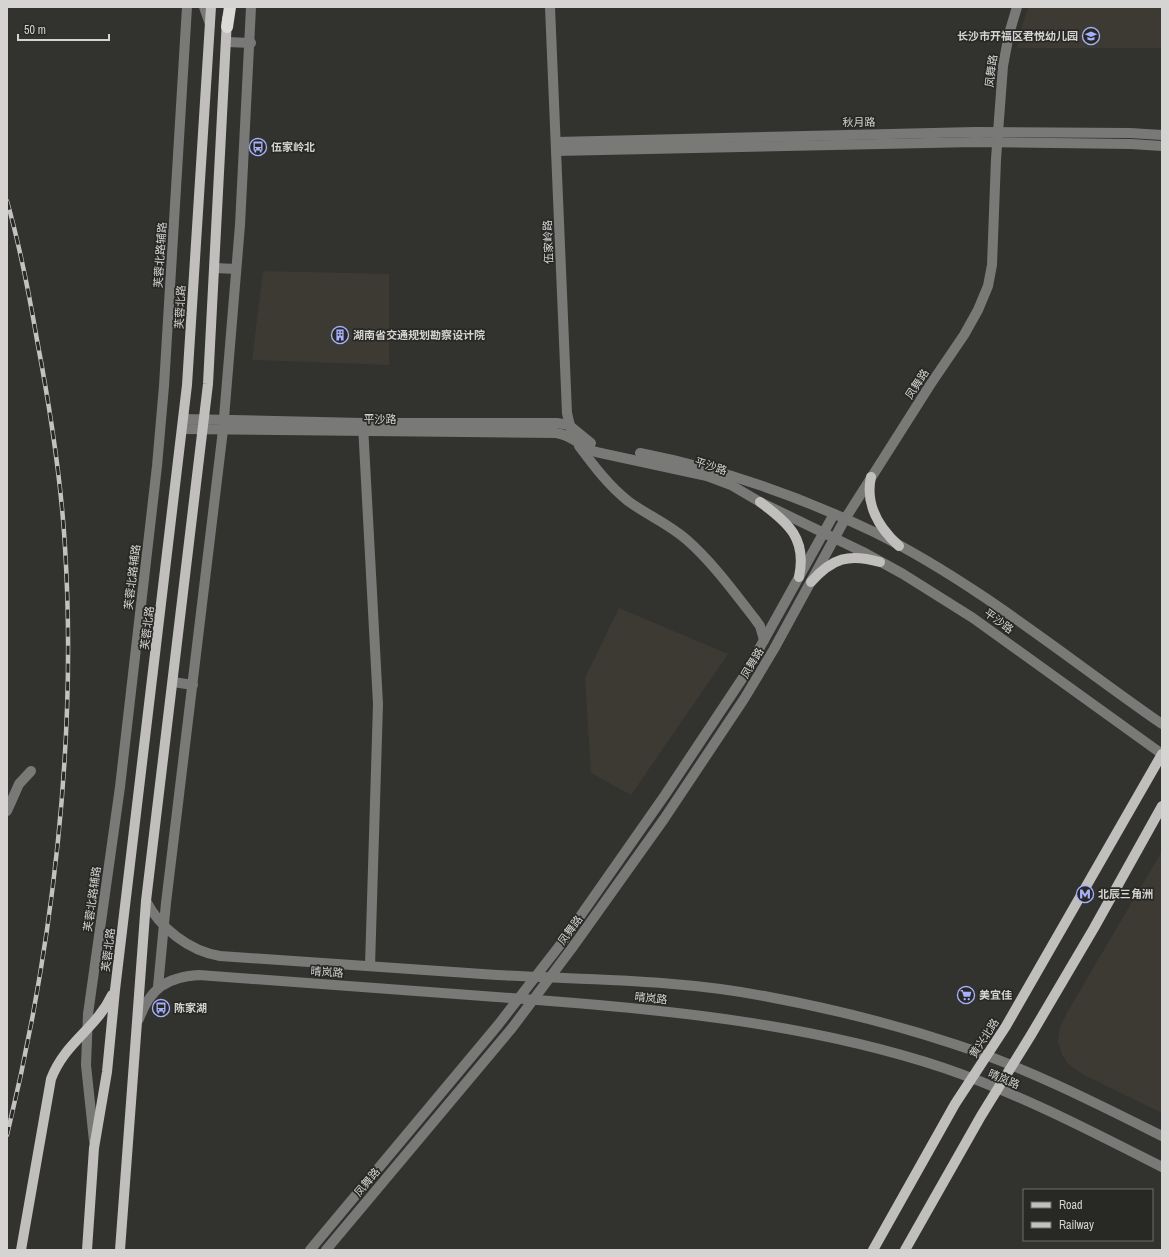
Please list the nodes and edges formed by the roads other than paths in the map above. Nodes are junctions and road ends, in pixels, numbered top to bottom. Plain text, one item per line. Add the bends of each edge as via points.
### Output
1 (187, 7) edge
2 (204, 7) edge
3 (209, 7) edge
4 (230, 7) edge
5 (252, 7) edge
6 (550, 7) edge
7 (1017, 7) edge
8 (210, 26) junction
9 (227, 27) joint
10 (226, 42) junction
11 (250, 43) junction
12 (998, 132) junction
13 (1162, 135) edge
14 (997, 142) junction
15 (556, 146) junction
16 (1162, 146) edge
17 (215, 268) junction
18 (236, 269) junction
19 (182, 424) junction
20 (202, 425) junction
21 (223, 425) junction
22 (569, 425) junction
23 (363, 427) junction
24 (576, 441) junction
25 (871, 476) junction
26 (760, 502) junction
27 (834, 514) junction
28 (845, 519) junction
29 (823, 533) junction
30 (834, 538) junction
31 (899, 546) junction
32 (880, 562) junction
33 (799, 577) junction
34 (811, 582) junction
35 (764, 640) junction
36 (173, 682) junction
37 (193, 685) junction
38 (1162, 724) edge
39 (1162, 754) edge
40 (31, 772) dead end
41 (1162, 806) edge
42 (7, 811) edge
43 (146, 901) junction
44 (164, 926) junction
45 (370, 966) junction
46 (536, 976) junction
47 (551, 977) junction
48 (158, 987) junction
49 (115, 990) junction
50 (519, 998) junction
51 (533, 999) junction
52 (136, 1026) junction
53 (88, 1029) junction
54 (987, 1056) junction
55 (1012, 1066) junction
56 (972, 1079) junction
57 (998, 1089) junction
58 (1162, 1136) edge
59 (94, 1148) junction
60 (1162, 1168) edge
61 (21, 1250) edge
62 (86, 1250) edge
63 (120, 1250) edge
64 (310, 1250) edge
65 (326, 1250) edge
66 (873, 1250) edge
67 (905, 1250) edge

1 - 53 street, 芙蓉北路辅路 via 157,466 120,788
2 - 8 street
3 - 8 main road, 芙蓉北路
4 - 9 highway
5 - 11 street
6 - 15 street, 伍家岭路
7 - 12 street, 凤舞路 via 1003,66
8 - 19 main road, 芙蓉北路 via 187,386
9 - 10 main road
10 - 11 street
10 - 17 main road
11 - 18 street
12 - 13 street, 秋月路
12 - 14 street, 凤舞路
12 - 15 street, 秋月路
14 - 15 street, 秋月路
14 - 16 street, 秋月路
14 - 25 street, 凤舞路 via 992,265 988,286 964,335
15 - 22 street, 伍家岭路
17 - 18 street
17 - 20 main road via 208,384
18 - 21 street
19 - 20 street, 平沙路
19 - 49 main road, 芙蓉北路
20 - 21 street, 平沙路
20 - 36 main road
21 - 23 street, 平沙路
21 - 37 street
22 - 23 street, 平沙路
22 - 24 street, 伍家岭路
22 - 27 street, 平沙路 via 592,443 708,468 783,493
23 - 24 street, 平沙路 via 556,433 570,436
23 - 45 street via 378,704
24 - 26 street, 平沙路 via 596,452 707,476 731,485
24 - 35 street, 伍家岭路 via 608,483 628,501 669,526 712,566 760,626
25 - 28 street, 凤舞路
25 - 31 main road via 869,487 872,506 884,531
26 - 29 street, 平沙路
26 - 33 main road via 783,519 795,535 801,552
27 - 28 street, 平沙路
27 - 29 street, 凤舞路
28 - 30 street, 凤舞路
28 - 31 street, 平沙路
29 - 30 street, 平沙路
29 - 33 street, 凤舞路
30 - 32 street, 平沙路
30 - 34 street, 凤舞路
31 - 38 street, 平沙路 via 966,586
32 - 34 main road via 863,558 841,560 829,564
32 - 39 street, 平沙路 via 973,618
33 - 35 street, 凤舞路
34 - 47 street, 凤舞路 via 736,712 664,819
35 - 46 street, 凤舞路 via 744,676 701,741
36 - 37 street
36 - 43 main road
37 - 44 street
39 - 54 main road, 黄兴北路
40 - 42 street via 18,784
41 - 55 main road via 1090,935
43 - 44 street, 晴岚路
43 - 52 main road
44 - 45 street, 晴岚路 via 191,946 209,954
44 - 48 street
45 - 46 street, 晴岚路
46 - 47 street, 晴岚路
46 - 50 street, 凤舞路
47 - 51 street, 凤舞路
47 - 54 street, 晴岚路 via 703,988 762,996 887,1024
48 - 50 street, 晴岚路 via 185,976 199,975
48 - 52 street via 150,996
49 - 53 main road via 100,1016
49 - 59 main road, 芙蓉北路 via 107,1072
50 - 51 street, 晴岚路
50 - 64 street, 凤舞路
51 - 56 street, 晴岚路 via 704,1016 788,1030 886,1051
51 - 65 street, 凤舞路 via 512,1028
52 - 63 main road
53 - 59 street, 芙蓉北路辅路 via 86,1065
53 - 61 main road via 63,1054 51,1079
54 - 55 street, 晴岚路
54 - 56 main road, 黄兴北路
55 - 57 main road
55 - 58 street, 晴岚路
56 - 57 street, 晴岚路
56 - 66 main road, 黄兴北路 via 955,1104
57 - 60 street, 晴岚路 via 1097,1133
57 - 67 main road
59 - 62 main road, 芙蓉北路

